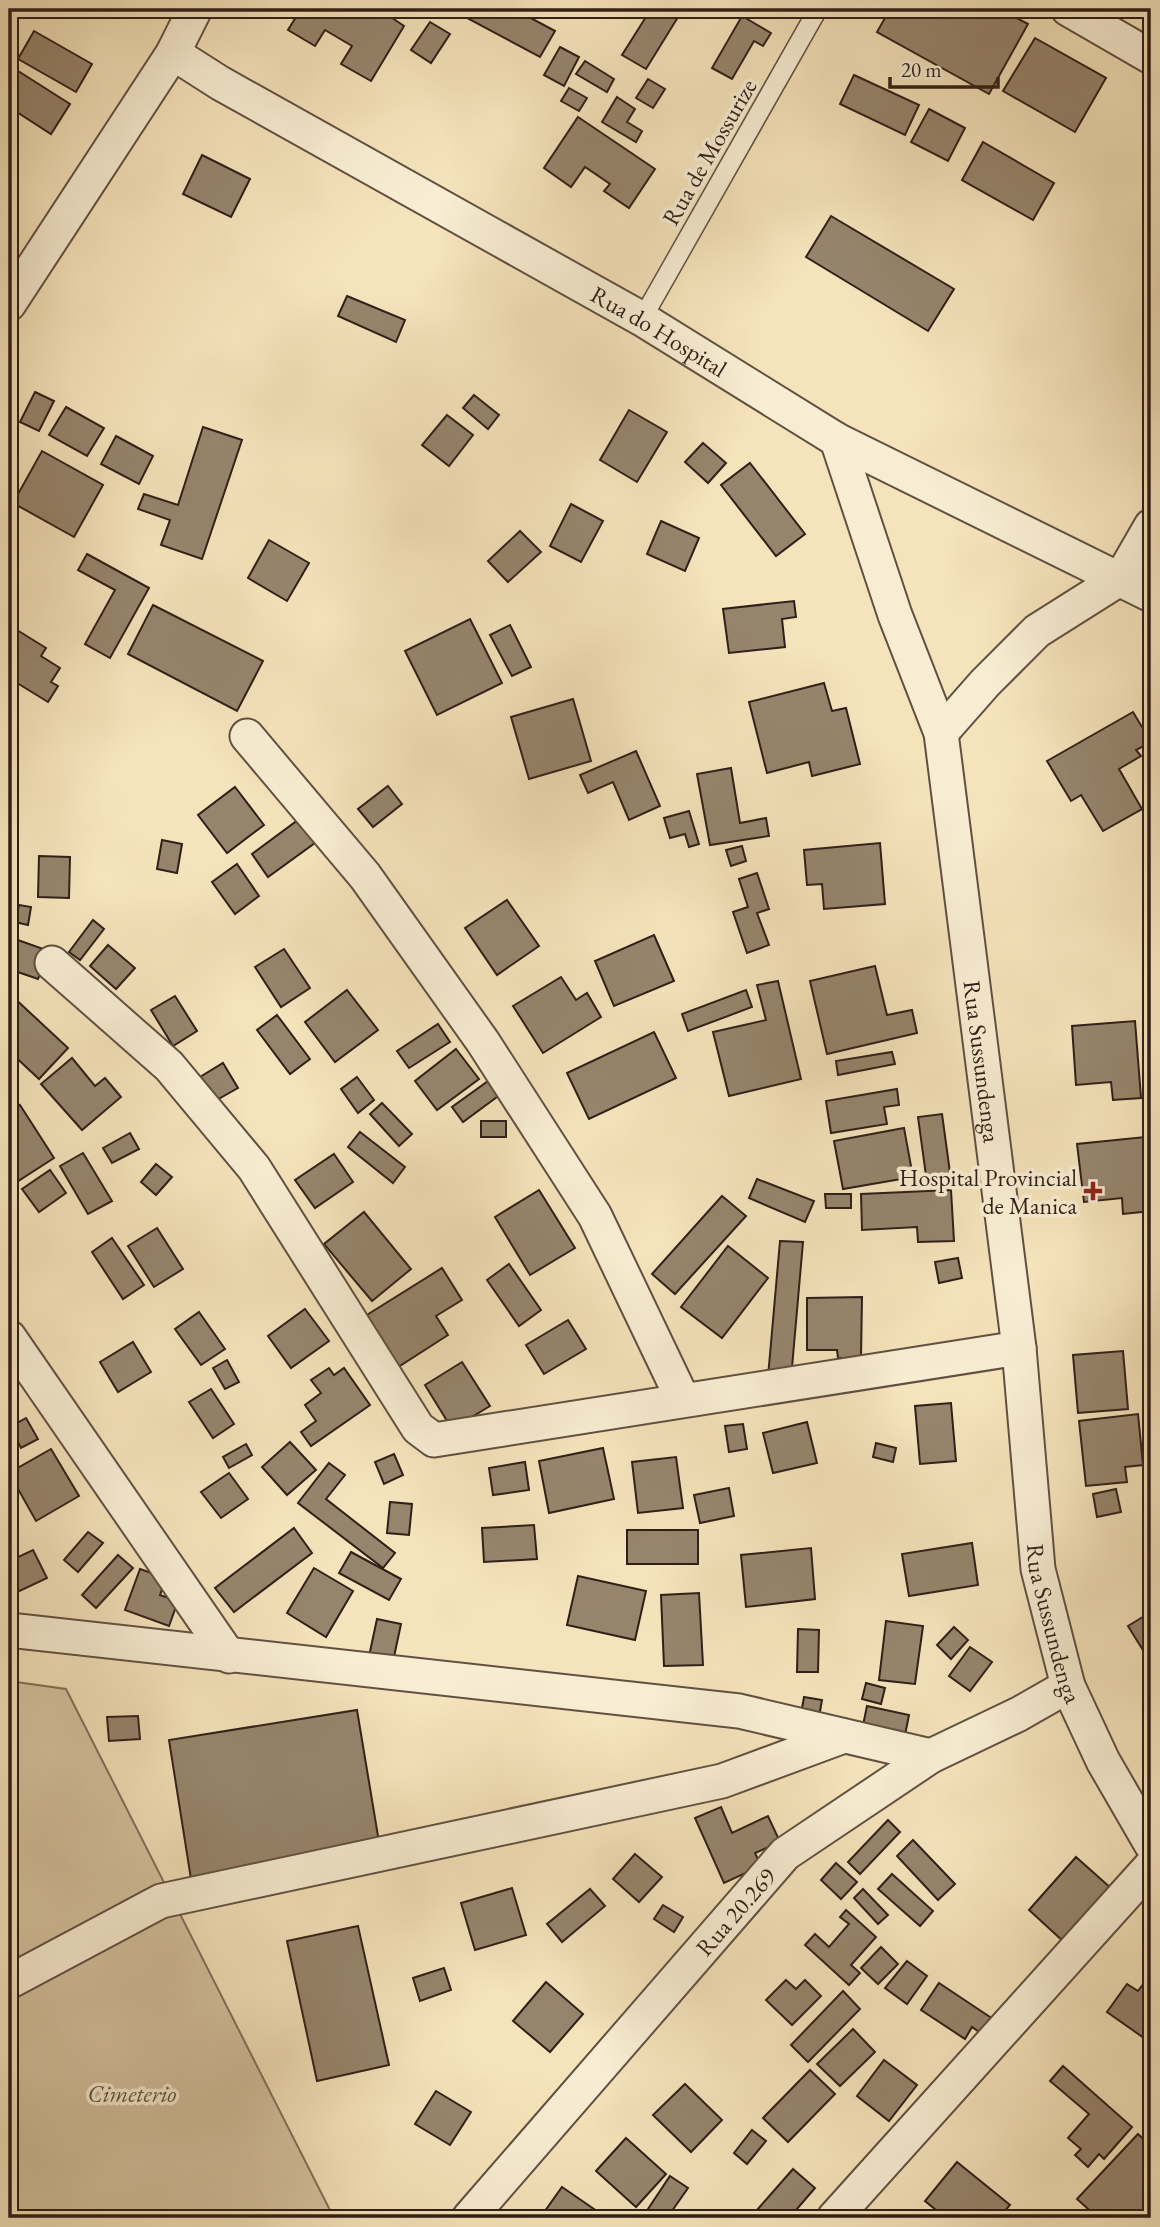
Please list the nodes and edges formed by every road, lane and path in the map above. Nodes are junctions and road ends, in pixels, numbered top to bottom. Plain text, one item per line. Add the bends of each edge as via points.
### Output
1 (195, 9) edge
2 (818, 9) edge
3 (1068, 9) edge
4 (173, 53) junction
5 (1151, 57) edge
6 (9, 304) edge
7 (642, 319) junction
8 (837, 440) junction
9 (1151, 526) edge
10 (1121, 578) junction
11 (1151, 595) edge
12 (941, 733) junction
13 (247, 736) dead end
14 (52, 963) dead end
15 (9, 1337) edge
16 (1019, 1348) junction
17 (683, 1400) junction
18 (9, 1630) edge
19 (229, 1656) junction
20 (1068, 1686) junction
21 (844, 1735) junction
22 (931, 1756) junction
23 (1151, 1844) edge
24 (1151, 1866) edge
25 (9, 1982) edge
26 (469, 2218) edge
27 (834, 2218) edge

1 - 4 street
2 - 7 lane, Rua de Mossurize
3 - 5 street
4 - 6 street
4 - 7 street, Rua do Hospital
7 - 8 street, Rua do Hospital
8 - 10 street, Rua do Hospital
8 - 12 street, Rua Sussundenga via 895,615
9 - 10 street
10 - 11 street, Rua do Hospital
10 - 12 street via 1037,631
12 - 16 street, Rua Sussundenga
13 - 17 street via 365,876 483,1042 595,1216
14 - 17 street via 169,1066 254,1168 418,1428 434,1440
15 - 19 street
16 - 17 street
16 - 20 street, Rua Sussundenga via 1038,1569
18 - 19 street
19 - 21 street via 739,1711
20 - 22 street, Rua 20.269
20 - 23 street, Rua Sussundenga via 1103,1761
21 - 22 street
21 - 25 street via 722,1781 161,1901
22 - 26 street, Rua 20.269 via 785,1854
24 - 27 street

